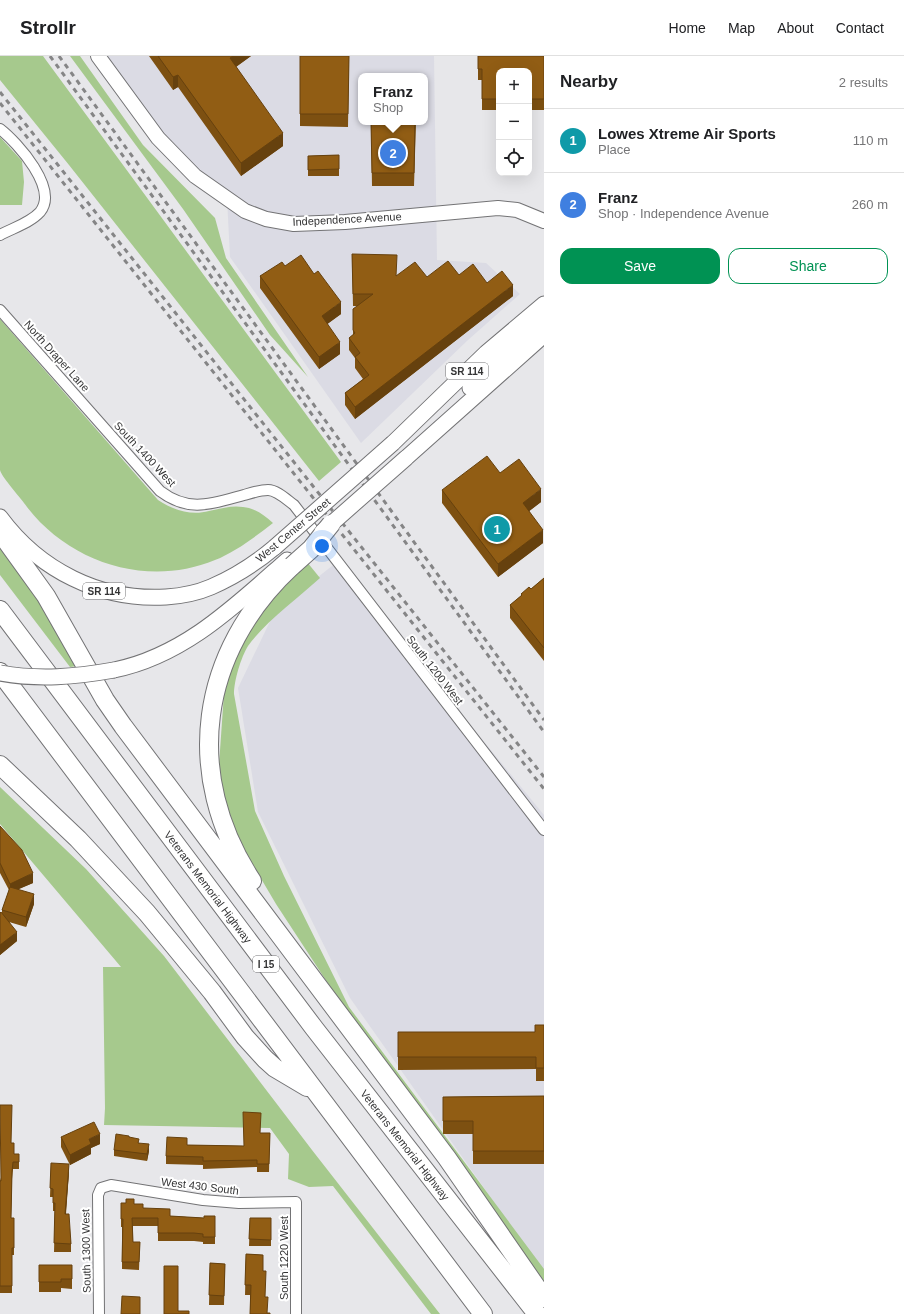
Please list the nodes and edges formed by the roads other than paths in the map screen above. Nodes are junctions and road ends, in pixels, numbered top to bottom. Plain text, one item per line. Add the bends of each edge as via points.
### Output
1 (98, 56) edge
2 (0, 129) edge
3 (544, 221) edge
4 (0, 235) edge
5 (544, 304) edge
6 (0, 310) edge
7 (544, 319) edge
8 (544, 335) edge
9 (95, 418) joint
10 (419, 446) junction
11 (0, 518) edge
12 (308, 524) joint
13 (331, 524) joint
14 (0, 532) edge
15 (290, 563) junction
16 (0, 610) edge
17 (0, 672) edge
18 (0, 765) edge
19 (544, 830) edge
20 (301, 962) junction
21 (316, 1093) junction
22 (101, 1188) joint
23 (296, 1202) joint
24 (544, 1298) edge
25 (99, 1314) edge
26 (296, 1314) edge
27 (483, 1314) edge
28 (537, 1314) edge

1 - 3 street, Independence Avenue via 158,138 195,176 245,211 266,219 294,224 345,222 498,208 517,210
2 - 4 street via 24,153 36,171 46,195 45,204 36,216
5 - 11 main road, West Center Street / SR 114, bridge via 486,353 393,443 275,547 246,568 210,588 174,596 134,597 99,589 58,571 23,544
6 - 9 street, North Draper Lane
7 - 10 main road via 467,390
8 - 10 main road, West Center Street / SR 114
9 - 12 street, South 1400 West via 169,498 197,506 269,490 294,505
10 - 13 main road, West Center Street / SR 114, bridge
12 - 19 street, South 1200 West
13 - 15 highway, bridge via 310,549
14 - 20 highway via 46,596 105,700 123,726
15 - 17 main road, West Center Street, bridge via 201,632 158,656 85,676 46,678
15 - 20 highway via 254,608 233,641 216,686 210,745 214,791 226,833 247,872 290,938
16 - 28 highway, Veterans Memorial Highway / I 15 via 310,1021
17 - 21 highway
18 - 21 highway via 78,839 147,912 265,1059
20 - 24 highway via 447,1158
21 - 27 highway
22 - 23 street, West 430 South via 111,1185 232,1203
22 - 25 street, South 1300 West via 98,1195
23 - 26 street, South 1220 West

